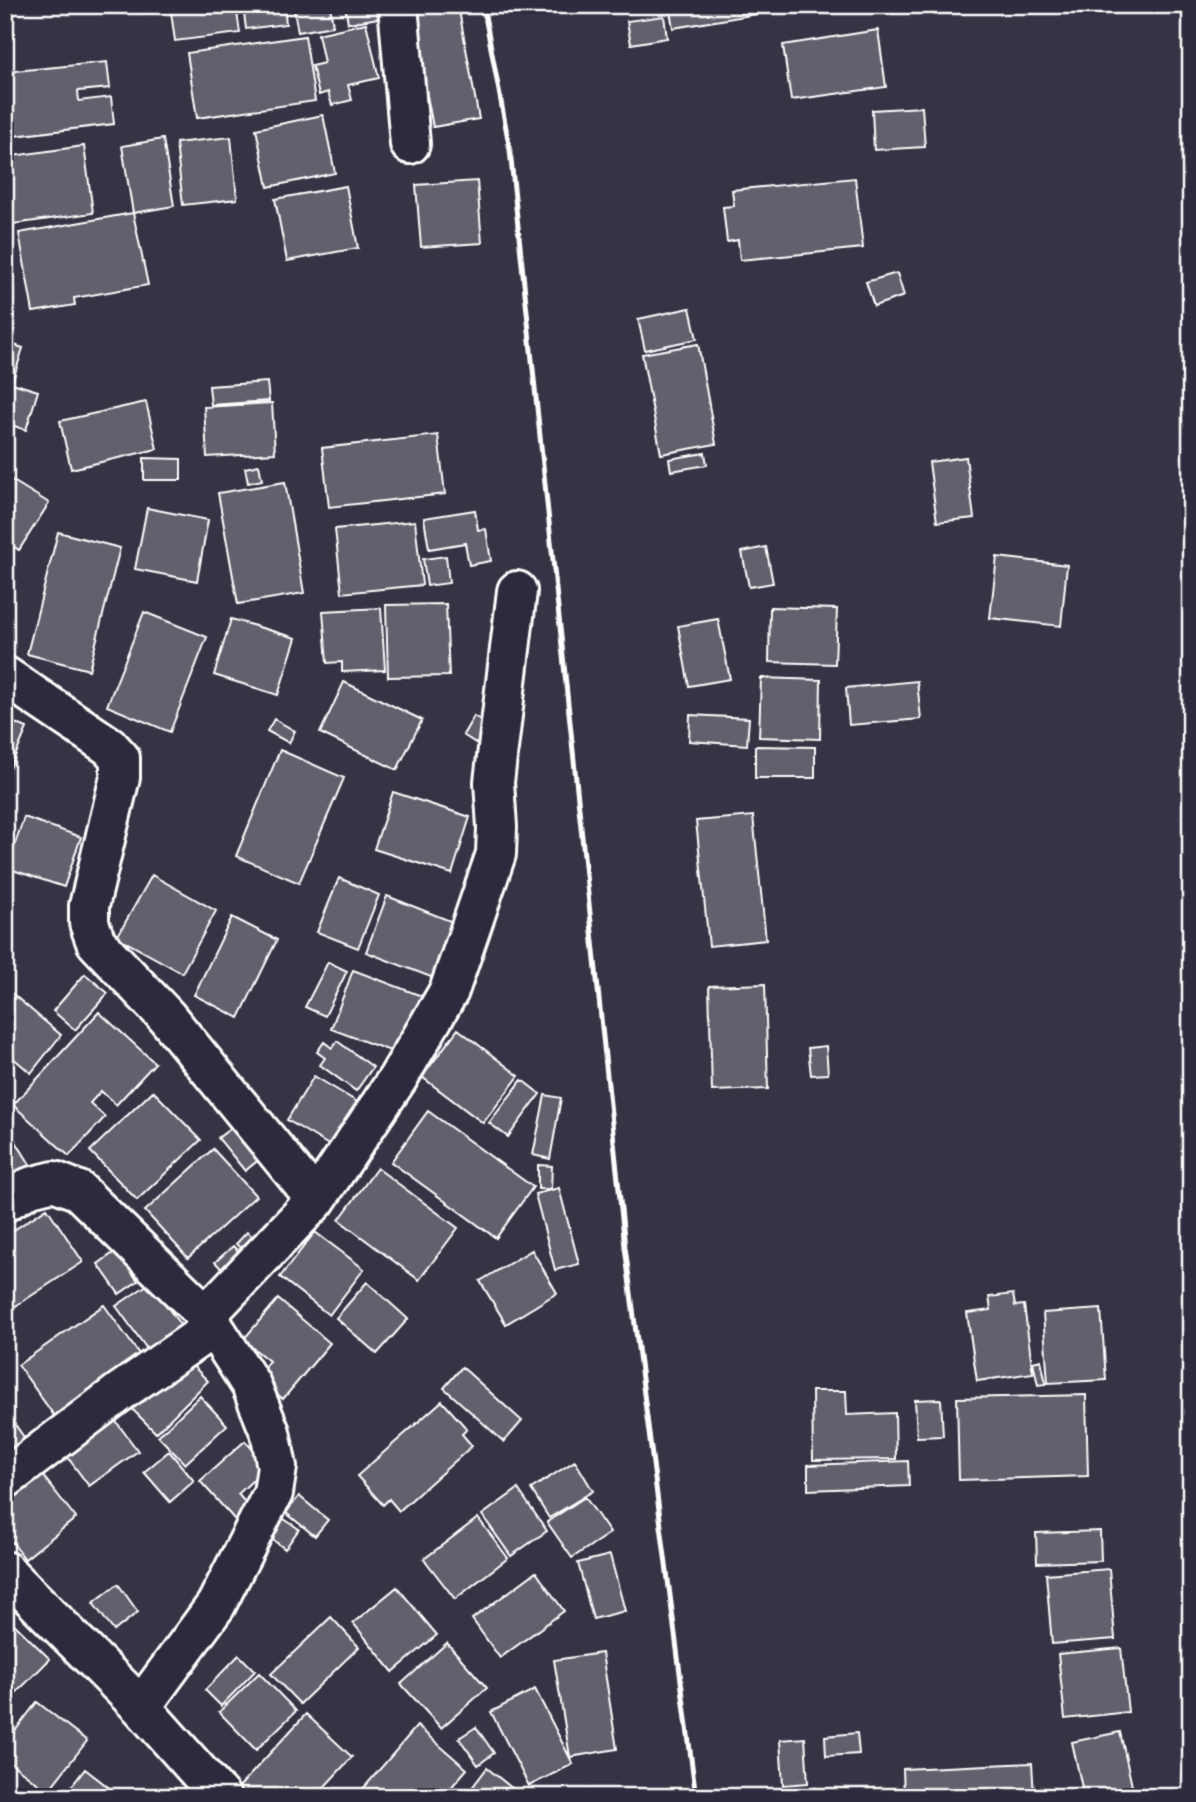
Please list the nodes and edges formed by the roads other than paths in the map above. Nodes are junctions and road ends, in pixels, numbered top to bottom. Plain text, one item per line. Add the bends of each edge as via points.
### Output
1 (398, 5) edge
2 (410, 144) dead end
3 (517, 591) dead end
4 (5, 676) edge
5 (316, 1200) junction
6 (5, 1202) edge
7 (210, 1321) junction
8 (5, 1479) edge
9 (5, 1571) edge
10 (141, 1707) junction
11 (222, 1797) edge

1 - 2 street
3 - 5 street via 494,782 496,855 488,881 449,991 398,1078
4 - 5 street via 120,758 120,777 89,906 96,942 166,1016
5 - 7 street
6 - 7 street via 30,1187 54,1181 79,1191
7 - 8 street
7 - 10 street via 251,1385 270,1432 277,1467 273,1493 216,1605
9 - 10 street
10 - 11 street

